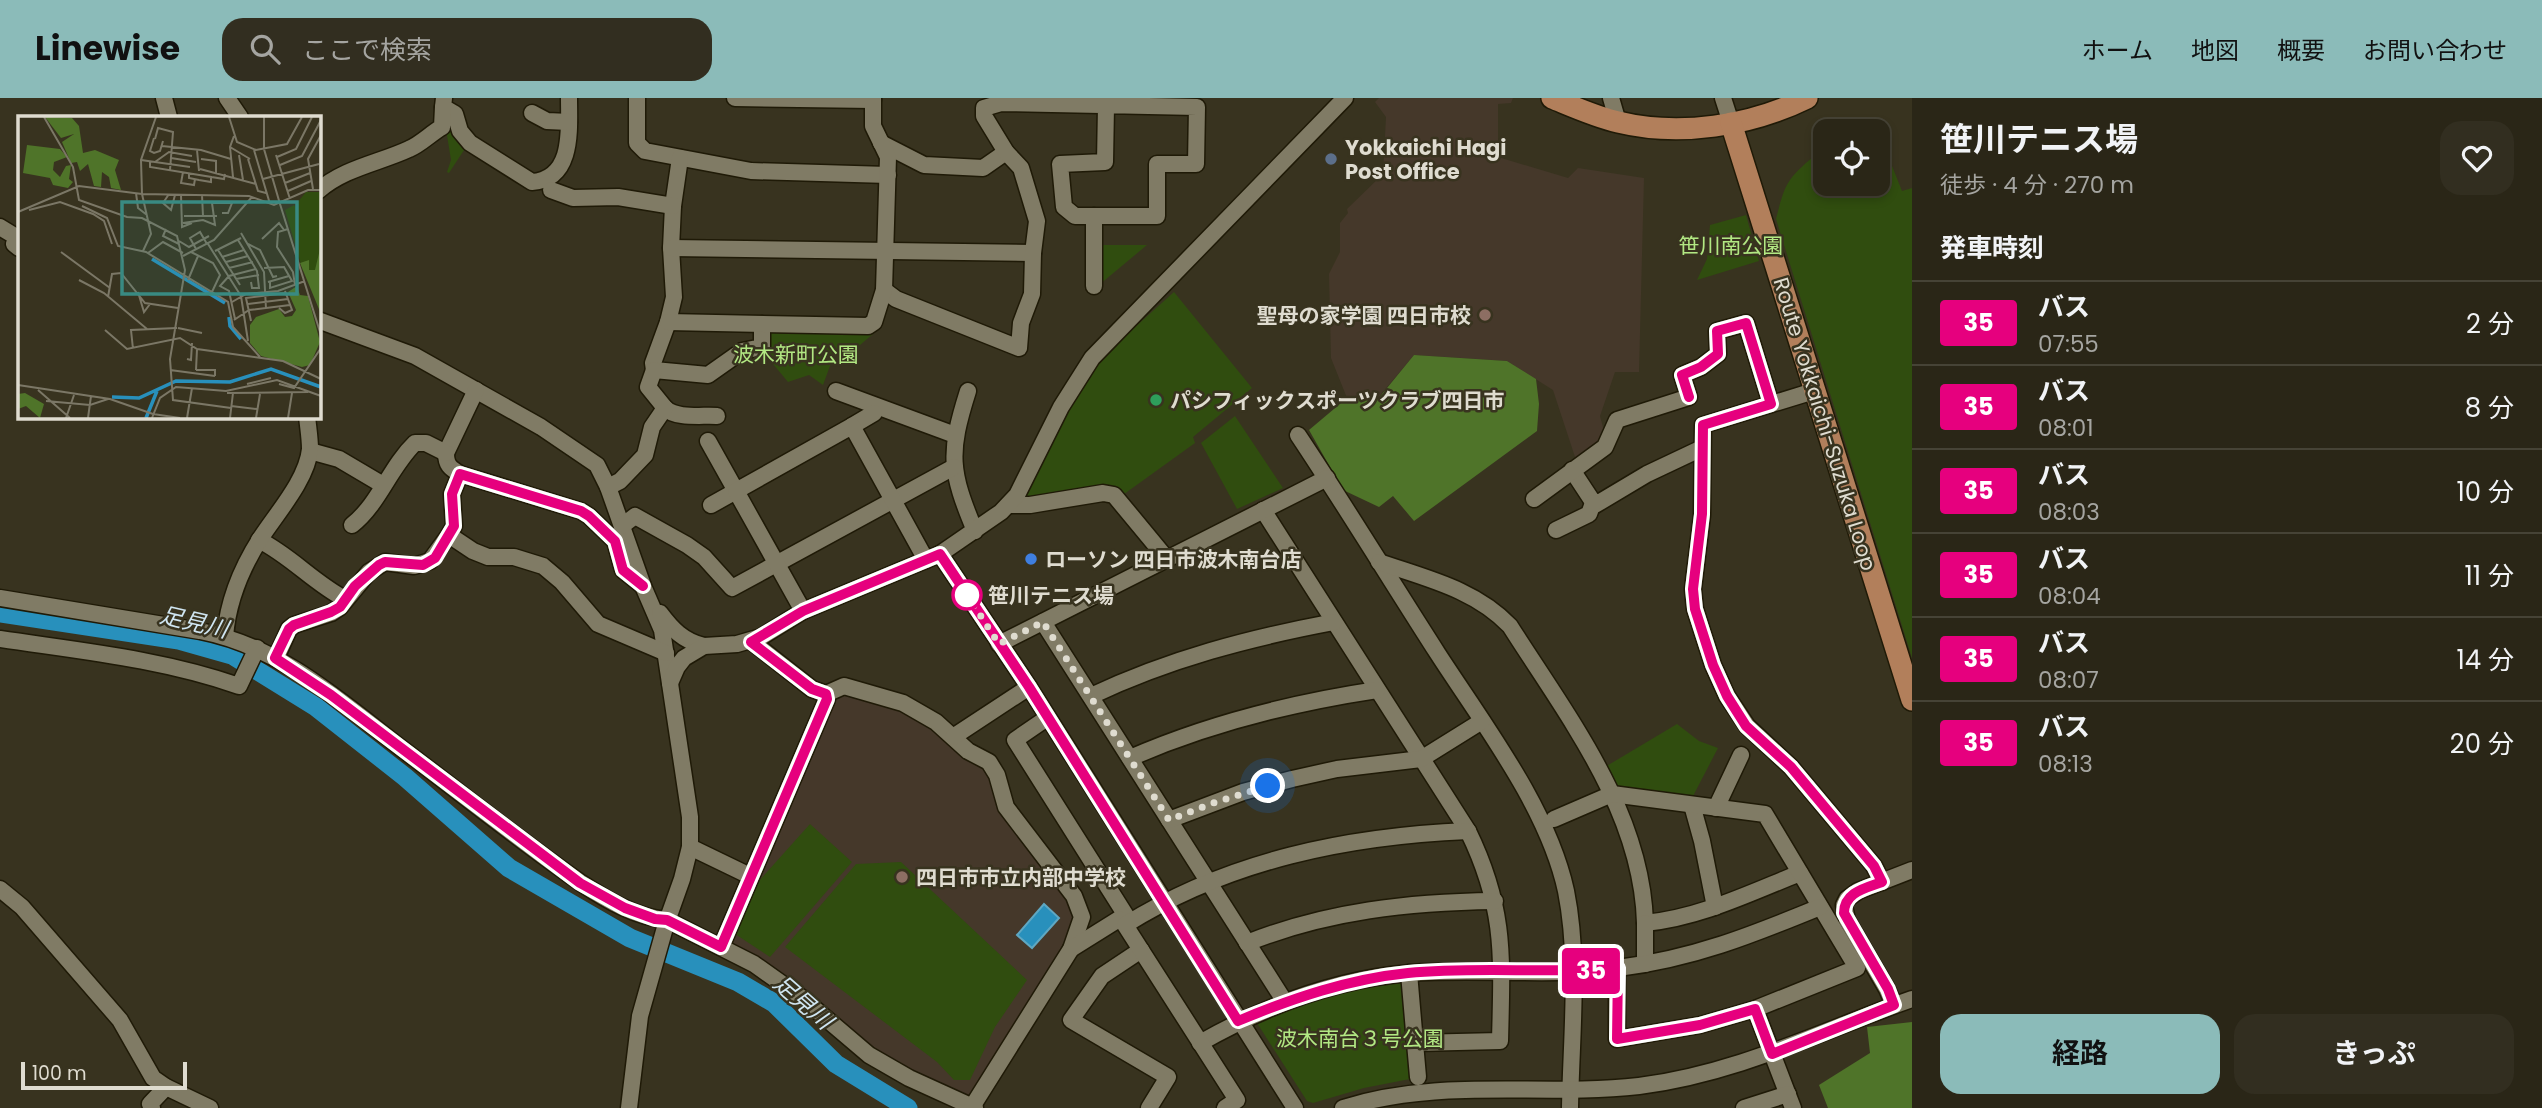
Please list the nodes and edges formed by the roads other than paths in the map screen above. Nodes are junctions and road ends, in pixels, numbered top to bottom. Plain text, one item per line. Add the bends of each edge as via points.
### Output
1 (164, 98) edge
2 (227, 98) edge
3 (569, 98) edge
4 (637, 98) edge
5 (735, 98) edge
6 (1345, 98) edge
7 (1552, 98) edge
8 (1611, 98) edge
9 (1723, 98) edge
10 (1807, 98) edge
11 (873, 99) edge
12 (444, 102) edge
13 (1106, 102) edge
14 (532, 113) dead end
15 (169, 116) edge
16 (239, 116) edge
17 (569, 122) junction
18 (1618, 122) junction
19 (1731, 123) junction
20 (881, 143) junction
21 (1006, 152) junction
22 (680, 158) junction
23 (888, 175) junction
24 (320, 189) edge
25 (551, 190) dead end
26 (673, 206) junction
27 (1094, 216) junction
28 (0, 227) edge
29 (18, 238) edge
30 (671, 248) junction
31 (886, 250) junction
32 (1033, 253) junction
33 (1094, 286) dead end
34 (884, 290) junction
35 (320, 321) edge
36 (668, 322) junction
37 (762, 324) junction
38 (654, 370) junction
39 (476, 390) junction
40 (836, 391) dead end
41 (968, 391) dead end
42 (1814, 391) junction
43 (1771, 404) junction
44 (665, 408) junction
45 (874, 413) dead end
46 (717, 416) dead end
47 (307, 418) edge
48 (852, 426) junction
49 (955, 435) junction
50 (1298, 435) dead end
51 (708, 441) dead end
52 (1702, 448) junction
53 (310, 451) junction
54 (446, 453) junction
55 (954, 467) junction
56 (1572, 470) junction
57 (460, 474) junction
58 (1327, 478) junction
59 (383, 485) junction
60 (608, 487) junction
61 (736, 491) junction
62 (1534, 499) dead end
63 (893, 500) junction
64 (1593, 503) junction
65 (711, 505) dead end
66 (1008, 505) junction
67 (1263, 510) junction
68 (352, 525) dead end
69 (1556, 530) dead end
70 (975, 531) junction
71 (621, 534) junction
72 (449, 535) junction
73 (259, 540) junction
74 (933, 557) junction
75 (1167, 559) junction
76 (1379, 562) junction
77 (778, 563) junction
78 (0, 598) edge
79 (345, 599) junction
80 (651, 603) junction
81 (803, 611) junction
82 (1043, 622) junction
83 (1334, 622) junction
84 (225, 636) junction
85 (0, 639) edge
86 (751, 642) junction
87 (999, 644) junction
88 (704, 646) junction
89 (257, 649) junction
90 (666, 653) junction
91 (275, 658) junction
92 (669, 685) junction
93 (1029, 687) junction
94 (1377, 690) junction
95 (826, 694) junction
96 (1091, 696) junction
97 (1912, 700) edge
98 (1047, 718) junction
99 (1482, 721) junction
100 (953, 737) junction
101 (1741, 755) dead end
102 (1130, 758) junction
103 (1420, 759) junction
104 (1612, 794) junction
105 (1692, 805) junction
106 (1716, 808) junction
107 (1554, 819) dead end
108 (1169, 820) junction
109 (1468, 831) junction
110 (690, 847) junction
111 (1912, 870) edge
112 (1800, 873) junction
113 (750, 876) junction
114 (1882, 882) junction
115 (1208, 883) junction
116 (0, 889) edge
117 (1495, 901) junction
118 (1164, 904) junction
119 (1715, 907) junction
120 (1820, 907) junction
121 (1125, 920) junction
122 (667, 922) junction
123 (1645, 923) junction
124 (1247, 943) junction
125 (721, 947) junction
126 (1071, 949) junction
127 (1141, 950) junction
128 (1645, 964) junction
129 (1618, 968) junction
130 (1502, 971) junction
131 (1573, 972) junction
132 (1409, 973) junction
133 (1912, 999) edge
134 (1285, 1002) junction
135 (1894, 1005) junction
136 (1755, 1009) junction
137 (1238, 1021) junction
138 (1200, 1042) junction
139 (1415, 1043) junction
140 (1772, 1054) junction
141 (1418, 1077) dead end
142 (166, 1087) junction
143 (1570, 1090) junction
144 (1790, 1101) edge
145 (974, 1107) edge
146 (152, 1108) edge
147 (210, 1108) edge
148 (629, 1108) edge
149 (1149, 1108) edge
150 (1225, 1108) edge
151 (1295, 1108) edge
152 (1343, 1108) edge
153 (1570, 1108) edge
154 (1744, 1108) edge

1 - 15 street
2 - 16 street
3 - 17 street
4 - 22 street via 637,143 645,151
5 - 11 street
6 - 66 street via 1092,358
7 - 18 main road
8 - 18 street
9 - 19 street
10 - 19 main road
11 - 20 street via 873,126
12 - 17 street via 470,143 532,182 544,181 562,166
12 - 24 street via 442,127 414,147 337,176
13 - 21 street via 1001,103 984,108 984,116
13 - 27 street via 1105,162 1060,164 1064,206 1075,216
13 - 27 street via 1198,107 1196,164 1157,164 1157,216
14 - 17 street via 547,121
18 - 19 main road via 1661,128
19 - 42 main road, Route Yokkaichi-Suzuka Loop
20 - 21 street via 925,164 983,168
20 - 23 street via 888,157
21 - 32 street via 1021,168 1037,221
22 - 23 street via 751,171
22 - 26 street
23 - 31 street
25 - 26 street via 573,198 618,197
26 - 30 street
27 - 33 street
28 - 29 street
30 - 31 street
30 - 36 street via 674,297
31 - 32 street
31 - 34 street
32 - 34 street via 1032,295 1021,323 1019,348 896,299
34 - 37 street via 874,322 868,326
35 - 39 street via 415,356
36 - 37 street
36 - 38 street
37 - 38 street via 762,347 742,351 708,375
38 - 44 street via 648,387
39 - 54 street
39 - 60 street via 597,465
40 - 49 street
41 - 49 street
42 - 43 street
42 - 97 main road, Route Yokkaichi-Suzuka Loop
43 - 52 street via 1703,425
43 - 56 street via 1746,323 1717,331 1718,354 1682,375 1689,397 1617,420 1605,447
44 - 46 street via 681,416
44 - 60 street via 652,427 645,454 620,481
45 - 48 street
47 - 53 street
48 - 61 street
48 - 63 street
49 - 55 street
50 - 58 street
51 - 61 street
52 - 64 street
52 - 114 street via 1702,514 1693,589 1713,665 1746,726 1791,767 1874,866
53 - 59 street via 339,459
53 - 73 street via 301,475
54 - 57 street via 446,463
54 - 59 street via 415,443
55 - 63 street
55 - 70 street
56 - 62 street
56 - 64 street
57 - 71 street via 581,511
57 - 72 street via 452,494 454,526
58 - 67 street
58 - 76 street
59 - 68 street via 364,516
60 - 71 street
61 - 65 street
61 - 77 street
63 - 74 street
63 - 77 street
64 - 69 street via 1589,514
66 - 70 street
66 - 75 street via 1114,495
67 - 75 street
67 - 83 street
70 - 74 street
71 - 77 street via 635,516 704,557 732,589
71 - 80 street via 623,570 643,586
72 - 79 street via 430,561 414,566 385,562 369,572
72 - 90 street via 488,557 514,557 543,566 598,624
73 - 79 street
73 - 84 street via 235,587
74 - 81 street
74 - 87 street
75 - 82 street
76 - 99 street
76 - 104 street via 1473,596 1498,614 1584,742
77 - 81 street
78 - 84 street
79 - 91 street via 331,612 289,629
80 - 88 street via 677,633
80 - 90 street
81 - 86 street
82 - 87 street
82 - 96 street
83 - 94 street
83 - 96 street via 1194,654
84 - 89 street
85 - 89 street via 127,658 239,686
86 - 88 street
86 - 95 street via 812,689
87 - 93 street
88 - 92 street via 684,658
89 - 91 street
90 - 92 street
91 - 122 street via 580,883 625,908
92 - 110 street via 689,807
93 - 98 street
93 - 100 street
94 - 102 street via 1257,713
94 - 103 street
95 - 100 street via 845,686 903,703
95 - 113 street
96 - 102 street
98 - 118 street
98 - 121 street via 1015,740
99 - 103 street
99 - 131 street via 1548,837 1565,890
100 - 126 street via 989,762 1006,807 1074,896 1082,916
101 - 106 street
102 - 108 street
103 - 108 street via 1292,779
103 - 109 street
104 - 105 street
104 - 107 street
104 - 123 street via 1637,866
105 - 106 street
105 - 119 street
106 - 112 street via 1765,814
108 - 115 street
109 - 115 street via 1394,835 1331,845 1270,860
109 - 117 street
110 - 113 street
110 - 122 street
111 - 114 street
112 - 119 street
112 - 120 street
113 - 125 street
114 - 135 street via 1852,895 1844,913
115 - 118 street
115 - 124 street
116 - 142 street via 65,954 120,1020 153,1077
117 - 124 street via 1446,901 1361,911 1282,929
117 - 130 street
118 - 121 street
118 - 137 street
119 - 123 street
120 - 128 street via 1724,945
120 - 136 street via 1857,968
121 - 126 street
121 - 127 street
122 - 125 street
122 - 148 street via 637,1033
123 - 128 street
124 - 134 street
125 - 145 street via 802,998 869,1055
126 - 145 street
127 - 138 street
127 - 149 street via 1102,976 1070,1020 1168,1077
128 - 129 street
129 - 131 street
129 - 136 street via 1617,1039 1700,1025
130 - 131 street
130 - 132 street
130 - 139 street via 1500,1041
131 - 143 street
132 - 134 street via 1348,983
132 - 139 street
133 - 135 street
134 - 137 street
135 - 140 street
136 - 140 street
137 - 138 street
137 - 151 street
138 - 150 street via 1237,1100
139 - 141 street
140 - 143 street via 1664,1082
140 - 144 street
142 - 146 street via 150,1104
142 - 147 street
143 - 152 street via 1440,1090
143 - 153 street
144 - 154 street

